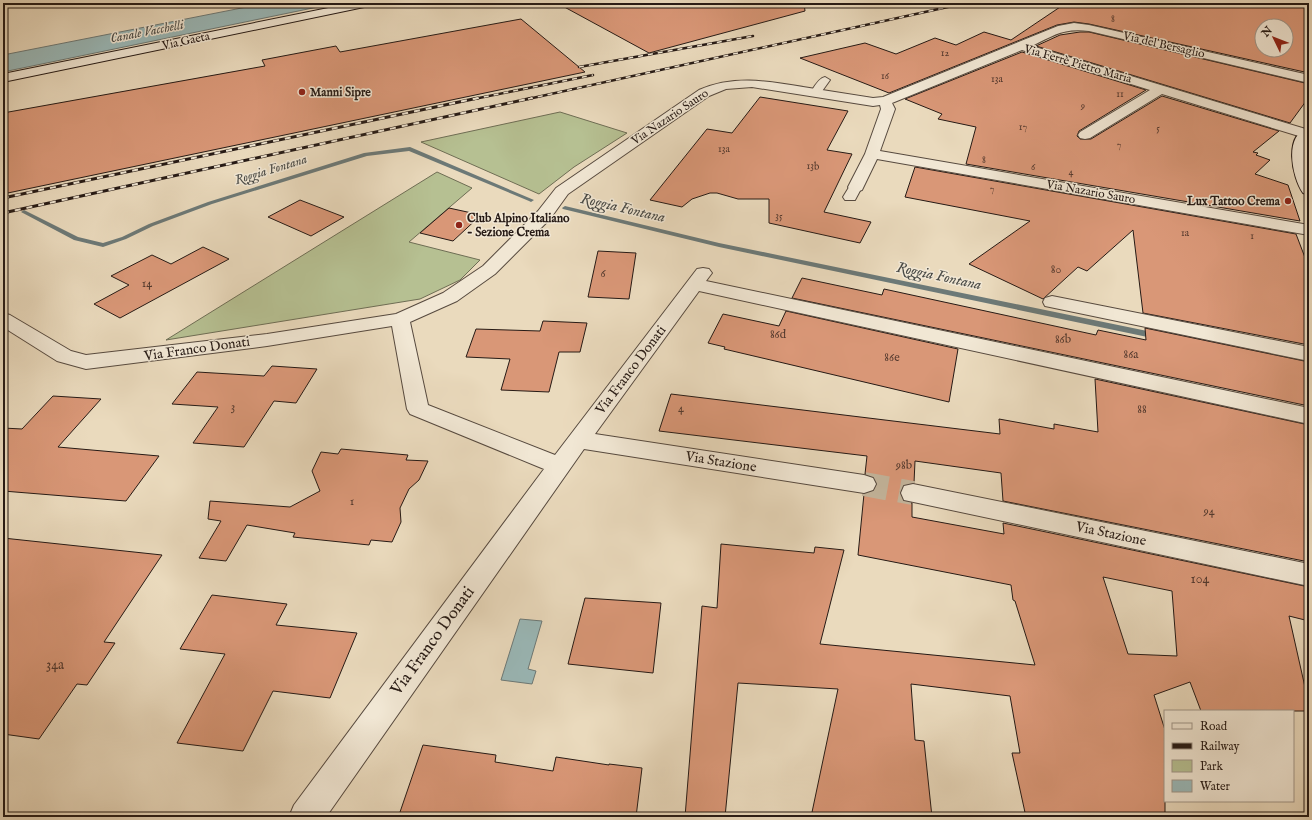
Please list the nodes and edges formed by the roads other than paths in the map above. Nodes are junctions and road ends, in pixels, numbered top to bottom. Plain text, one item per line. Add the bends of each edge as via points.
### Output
1 (369, 3) edge
2 (1021, 46) junction
3 (3, 78) edge
4 (1309, 79) edge
5 (825, 80) dead end
6 (1161, 89) junction
7 (816, 92) junction
8 (885, 102) junction
9 (1308, 133) edge
10 (1085, 135) dead end
11 (872, 154) junction
12 (1309, 190) edge
13 (853, 192) dead end
14 (558, 196) joint
15 (1309, 230) edge
16 (1052, 302) dead end
17 (3, 319) edge
18 (400, 319) junction
19 (1309, 354) edge
20 (1309, 416) edge
21 (578, 440) junction
22 (559, 466) junction
23 (864, 484) tunnel mouth
24 (913, 493) tunnel mouth
25 (1309, 575) edge
26 (306, 817) edge

1 - 3 street, Via Gaeta
2 - 4 street, Via del Bersaglio via 1062,28 1074,26
2 - 6 street, Via Ferrè Pietro Maria
2 - 8 street, Via Ferrè Pietro Maria
5 - 7 lane
6 - 9 street, Via Ferrè Pietro Maria
6 - 10 street, Via Ferrè Pietro Maria
7 - 8 street, Via Nazario Sauro
7 - 14 street, Via Nazario Sauro via 745,83 722,85 712,89
8 - 11 street via 888,109
9 - 12 street via 1298,149 1298,160
11 - 13 street
11 - 15 street, Via Nazario Sauro
14 - 18 street, Via Franco Donati via 544,215 489,270 450,297
16 - 19 street
17 - 18 street, Via Franco Donati via 64,356 86,362 267,340
18 - 22 street via 418,409
20 - 21 street, Via Franco Donati via 699,279
21 - 22 street, Via Franco Donati
21 - 23 street, Via Stazione
22 - 26 street, Via Franco Donati
24 - 25 street, Via Stazione

